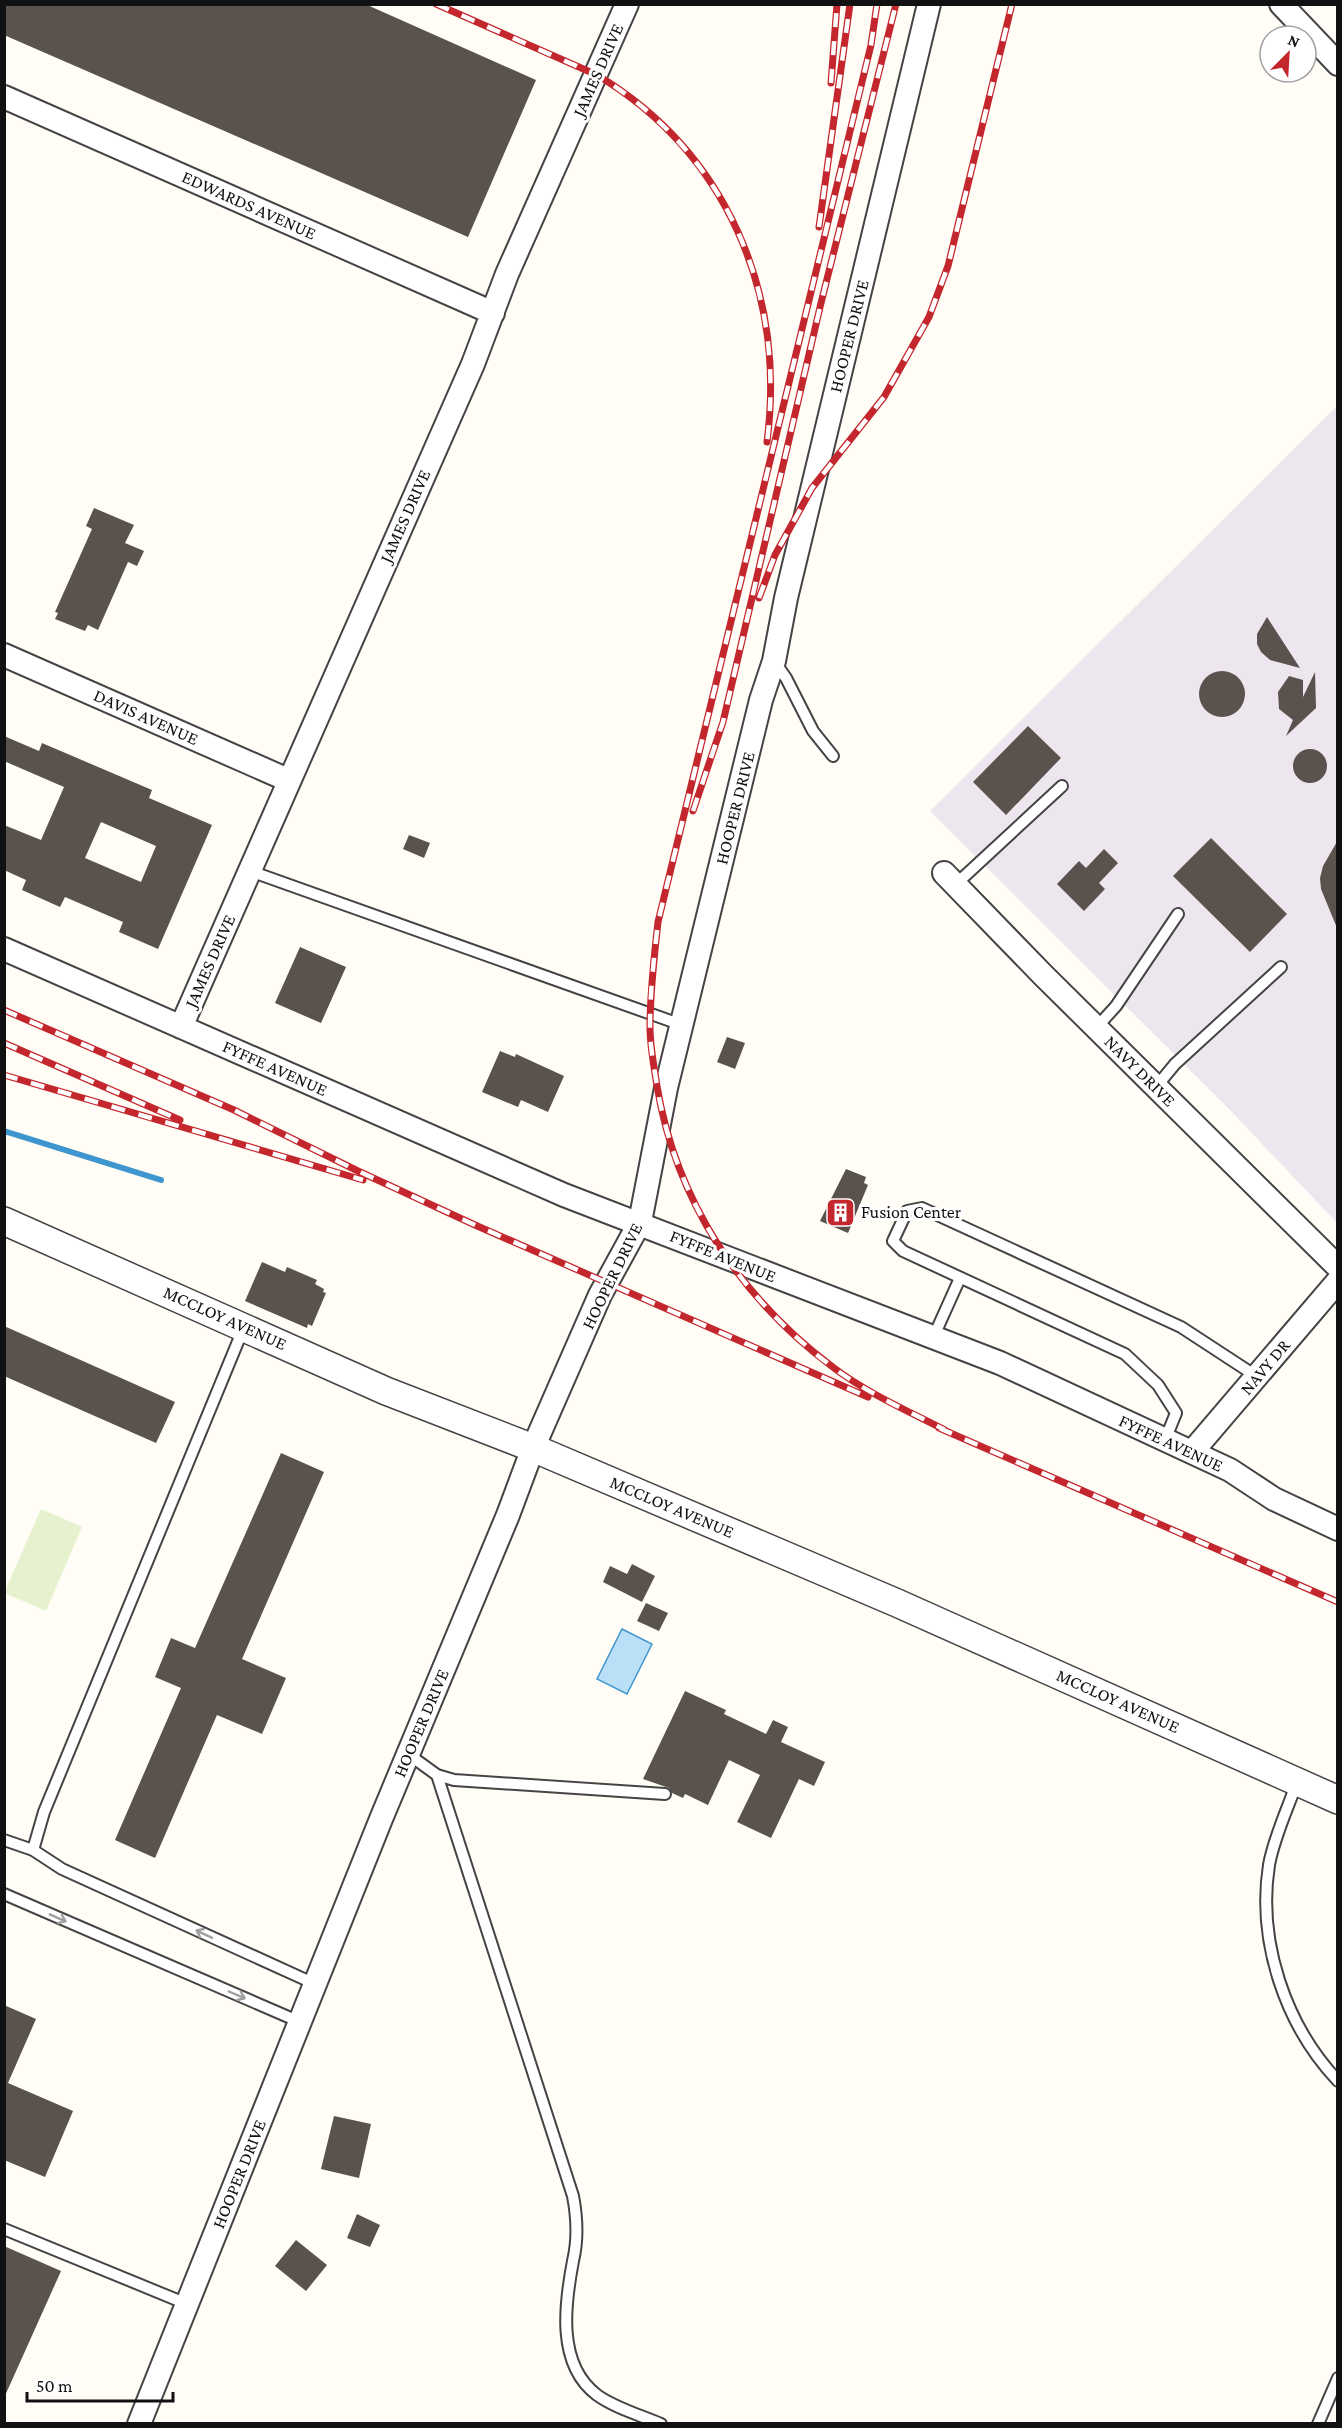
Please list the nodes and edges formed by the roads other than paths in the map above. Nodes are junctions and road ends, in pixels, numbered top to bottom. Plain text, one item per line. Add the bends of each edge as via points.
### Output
1 (627, 4) edge
2 (929, 4) edge
3 (1281, 4) edge
4 (1338, 64) edge
5 (4, 97) edge
6 (493, 313) junction
7 (4, 655) edge
8 (774, 661) junction
9 (833, 756) dead end
10 (288, 780) junction
11 (1062, 786) dead end
12 (250, 871) junction
13 (950, 879) joint
14 (1178, 914) dead end
15 (4, 950) edge
16 (1281, 967) dead end
17 (682, 1025) junction
18 (181, 1027) junction
19 (1096, 1028) junction
20 (1156, 1087) junction
21 (4, 1221) edge
22 (640, 1222) junction
23 (1338, 1267) edge
24 (960, 1278) junction
25 (1338, 1281) edge
26 (244, 1327) junction
27 (933, 1338) junction
28 (1257, 1376) junction
29 (1165, 1440) junction
30 (533, 1448) junction
31 (1191, 1452) junction
32 (1338, 1530) edge
33 (408, 1754) junction
34 (437, 1775) junction
35 (1297, 1782) junction
36 (665, 1794) dead end
37 (1338, 1800) edge
38 (4, 1840) edge
39 (33, 1850) junction
40 (4, 1894) edge
41 (315, 1984) junction
42 (300, 2022) junction
43 (1338, 2081) edge
44 (4, 2229) edge
45 (187, 2304) junction
46 (1338, 2379) edge
47 (139, 2424) edge
48 (660, 2424) edge
49 (1318, 2424) edge

1 - 6 street, JAMES DRIVE
2 - 8 street, HOOPER DRIVE
3 - 4 street
5 - 6 street, EDWARDS AVENUE
6 - 10 street, JAMES DRIVE
7 - 10 street, DAVIS AVENUE
8 - 9 lane via 813,731
8 - 17 street, HOOPER DRIVE via 761,700
10 - 12 street, JAMES DRIVE
11 - 13 lane
12 - 17 lane
12 - 18 street, JAMES DRIVE
13 - 19 street, NAVY DRIVE
14 - 19 lane via 1116,1006
15 - 18 street, FYFFE AVENUE
16 - 20 lane
17 - 22 street, HOOPER DRIVE
18 - 22 street, FYFFE AVENUE via 564,1195
19 - 20 street, NAVY DRIVE
20 - 23 street, NAVY DRIVE
21 - 26 street, MCCLOY AVENUE
22 - 27 street, FYFFE AVENUE
22 - 30 street, HOOPER DRIVE via 600,1295
24 - 27 lane
24 - 28 lane via 903,1251 893,1241 908,1211 922,1208 1181,1327
24 - 29 lane via 1125,1354 1158,1385 1176,1413
25 - 28 street, NAVY DR
26 - 30 street, MCCLOY AVENUE via 386,1390
26 - 39 lane via 44,1812
27 - 29 street, FYFFE AVENUE via 1000,1363
28 - 31 street, NAVY DR
29 - 31 street, FYFFE AVENUE
30 - 33 street, HOOPER DRIVE
30 - 35 street, MCCLOY AVENUE via 897,1603
31 - 32 street, FYFFE AVENUE
33 - 34 lane
33 - 41 street, HOOPER DRIVE
34 - 36 lane via 454,1780
34 - 48 lane via 573,2196 576,2234 565,2319 575,2367 597,2394
35 - 37 street, MCCLOY AVENUE
35 - 43 lane via 1269,1863 1266,1923 1286,1999 1304,2038
38 - 39 lane
41 -> 39 lane via 62,1869
40 -> 42 lane
41 - 42 street, HOOPER DRIVE
42 - 45 street, HOOPER DRIVE
44 - 45 lane
45 - 47 street, HOOPER DRIVE
46 - 49 lane

